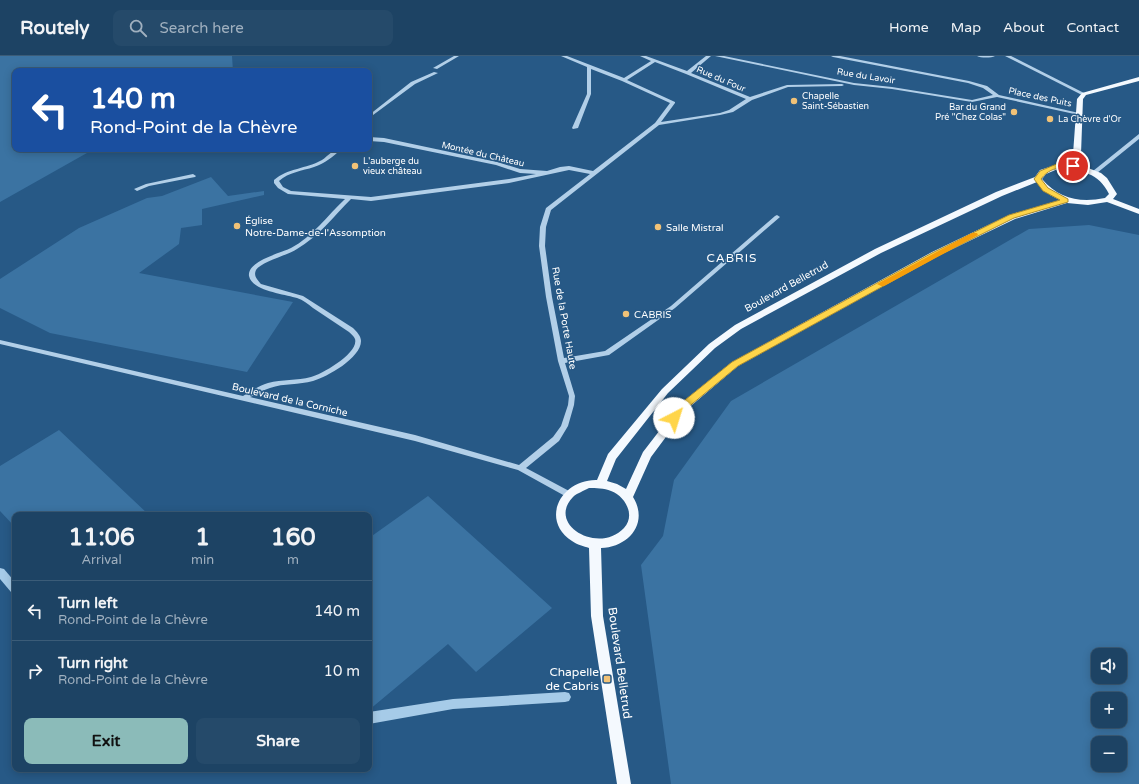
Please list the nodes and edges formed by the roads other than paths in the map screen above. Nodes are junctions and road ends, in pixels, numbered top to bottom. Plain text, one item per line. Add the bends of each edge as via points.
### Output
1 (457, 56) edge
2 (563, 56) edge
3 (642, 56) edge
4 (709, 56) edge
5 (717, 56) edge
6 (833, 56) edge
7 (979, 56) edge
8 (993, 56) edge
9 (1007, 56) edge
10 (654, 61) junction
11 (589, 67) junction
12 (688, 73) junction
13 (1139, 79) edge
14 (624, 80) junction
15 (854, 84) junction
16 (1084, 94) junction
17 (997, 96) junction
18 (750, 99) junction
19 (1079, 114) junction
20 (372, 115) edge
21 (657, 124) junction
22 (575, 128) dead end
23 (1139, 136) edge
24 (372, 139) edge
25 (335, 152) edge
26 (1077, 154) junction
27 (1059, 166) junction
28 (1085, 169) junction
29 (1095, 172) junction
30 (547, 173) junction
31 (594, 173) junction
32 (193, 176) dead end
33 (1038, 179) junction
34 (137, 189) dead end
35 (349, 198) junction
36 (1108, 200) junction
37 (1066, 201) junction
38 (1139, 212) edge
39 (777, 217) dead end
40 (0, 342) edge
41 (560, 361) junction
42 (243, 399) junction
43 (520, 468) junction
44 (600, 484) junction
45 (568, 494) junction
46 (628, 497) junction
47 (595, 544) junction
48 (624, 784) edge

1 - 20 street via 413,83
2 - 11 street
3 - 10 street, Rue du Four
4 - 12 street
5 - 15 street, Rue du Lavoir
6 - 17 street via 969,82 984,87
7 - 8 street
9 - 16 street
10 - 12 street, Rue du Four
10 - 14 street
11 - 14 street
11 - 22 street via 589,94
12 - 18 street, Rue du Four
13 - 16 main road
14 - 21 street via 673,103
15 - 17 street, Rue du Lavoir via 972,101
15 - 18 street via 787,86
16 - 19 main road via 1080,99
17 - 19 street, Place des Puits
18 - 21 street via 720,114
19 - 26 main road
21 - 31 street, Rue de la Porte Haute
23 - 29 street
24 - 30 street, Montée du Château via 497,164 520,171
25 - 35 street via 318,164 291,171 276,181 282,190 290,193
26 - 27 main road, Boulevard Belletrud
26 - 28 main road
27 - 28 main road
27 - 33 main road, Boulevard Belletrud via 1043,172
28 - 29 main road
29 - 36 main road via 1109,183 1113,194
30 - 31 street, Montée du Château via 569,168
30 - 35 street via 509,181 371,199
31 - 41 street, Rue de la Porte Haute via 548,209 543,227 542,246
32 - 34 street via 148,184
33 - 37 main road via 1046,190
33 - 44 main road, Boulevard Belletrud via 999,194 878,251 738,327 712,346 665,391 612,457
35 - 42 street via 296,248 262,262 254,269 252,275 253,280 259,285 301,297 352,330 358,337 354,352 332,370 312,379 272,384
36 - 37 main road via 1093,204
36 - 38 main road
37 - 46 main road via 1012,217 953,246 735,364 683,406 647,455
39 - 41 street via 673,308 607,353
40 - 42 street, Boulevard de la Corniche
41 - 43 street, Rue de la Porte Haute via 572,396 568,416 556,439
42 - 43 street, Boulevard de la Corniche via 415,438
43 - 45 street, Boulevard de la Corniche
44 - 45 main road via 588,484
44 - 46 main road via 616,488
45 - 47 main road via 562,502 560,511 565,530 573,537
46 - 47 main road via 635,515 627,533 613,541
47 - 48 main road, Boulevard Belletrud via 597,616

